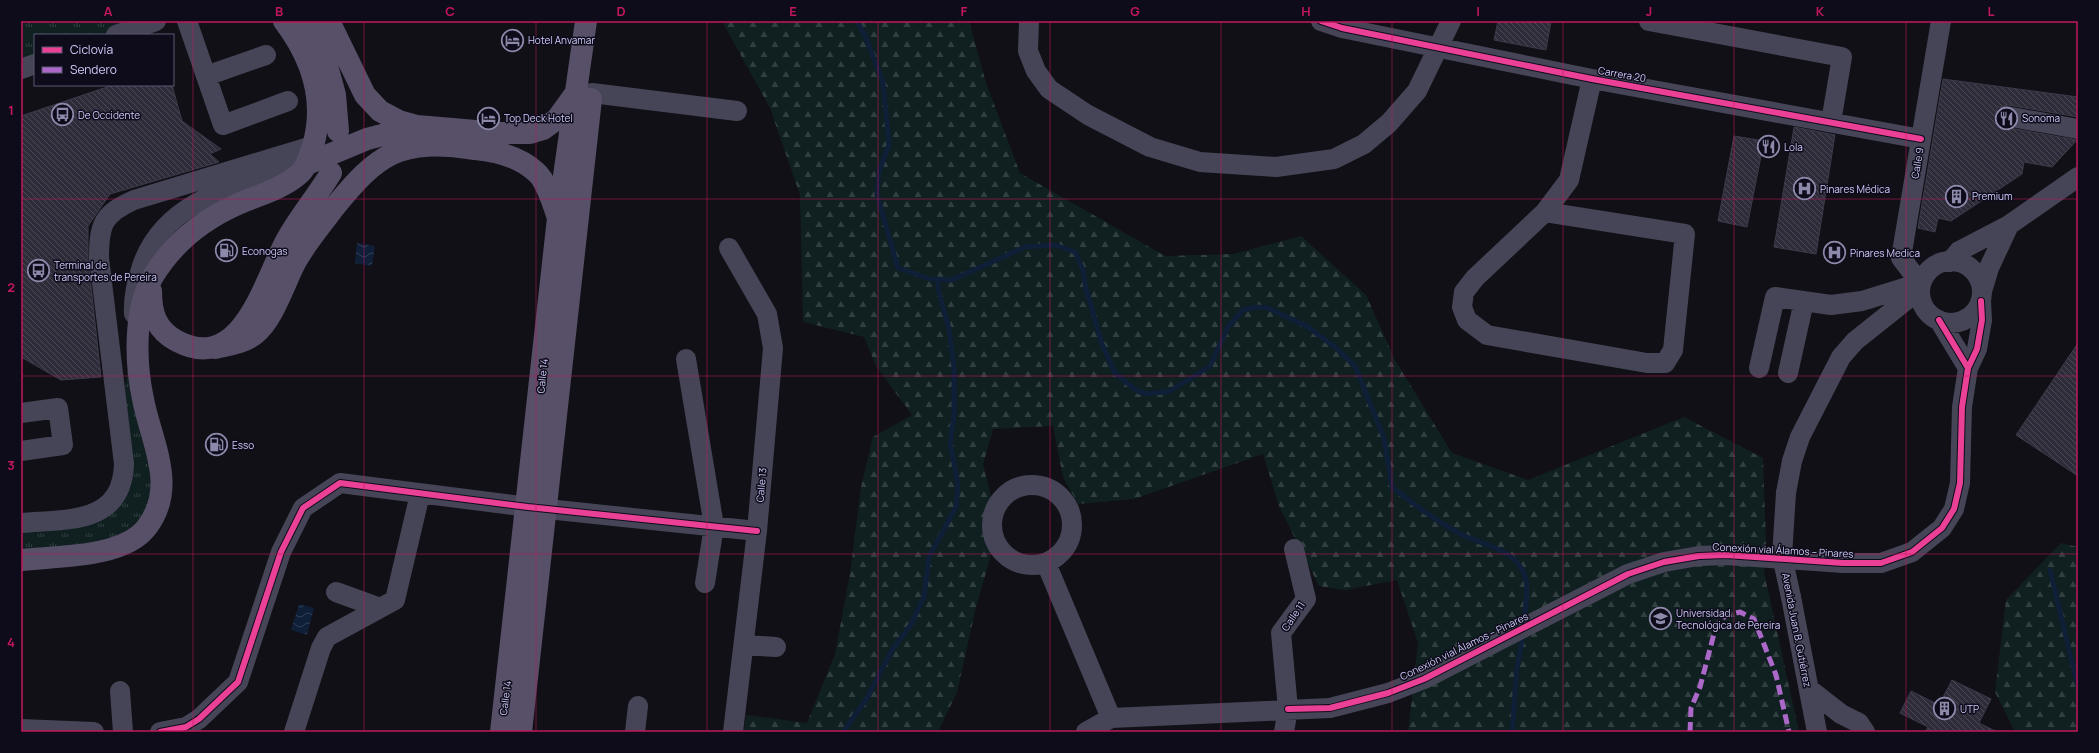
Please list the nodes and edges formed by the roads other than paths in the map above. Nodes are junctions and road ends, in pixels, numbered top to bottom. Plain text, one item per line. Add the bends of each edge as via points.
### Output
1 (156, 21) edge
2 (187, 21) edge
3 (284, 21) edge
4 (307, 21) edge
5 (329, 21) edge
6 (586, 21) edge
7 (600, 21) edge
8 (1029, 21) edge
9 (1321, 21) edge
10 (1451, 21) edge
11 (1649, 21) edge
12 (1940, 21) edge
13 (119, 34) edge
14 (1440, 47) junction
15 (266, 55) dead end
16 (34, 64) edge
17 (21, 69) edge
18 (206, 76) junction
19 (1592, 79) junction
20 (585, 92) junction
21 (288, 101) dead end
22 (737, 110) dead end
23 (2006, 116) dead end
24 (1831, 122) junction
25 (417, 126) junction
26 (2078, 129) edge
27 (338, 131) dead end
28 (1921, 139) junction
29 (585, 150) junction
30 (310, 155) junction
31 (567, 164) junction
32 (537, 172) junction
33 (330, 173) dead end
34 (2078, 177) edge
35 (1545, 212) junction
36 (558, 218) junction
37 (2008, 225) junction
38 (729, 248) dead end
39 (1950, 262) junction
40 (152, 280) junction
41 (1922, 282) junction
42 (1982, 296) junction
43 (1804, 301) junction
44 (1935, 318) junction
45 (1884, 320) junction
46 (216, 348) junction
47 (139, 353) junction
48 (686, 359) dead end
49 (1759, 368) dead end
50 (1968, 368) junction
51 (1788, 373) dead end
52 (21, 413) edge
53 (21, 451) edge
54 (420, 494) junction
55 (537, 508) junction
56 (21, 523) edge
57 (714, 526) junction
58 (757, 531) junction
59 (1294, 549) dead end
60 (21, 560) edge
61 (1046, 562) junction
62 (705, 583) dead end
63 (336, 592) dead end
64 (377, 610) junction
65 (367, 634) dead end
66 (744, 645) junction
67 (776, 647) dead end
68 (1809, 689) junction
69 (120, 691) dead end
70 (638, 706) dead end
71 (1288, 709) junction
72 (1111, 718) junction
73 (21, 729) edge
74 (94, 732) edge
75 (123, 732) edge
76 (160, 732) edge
77 (294, 732) edge
78 (501, 732) edge
79 (521, 732) edge
80 (635, 732) edge
81 (733, 732) edge
82 (1086, 732) edge
83 (1284, 732) edge
84 (1817, 732) edge
85 (1865, 732) edge

1 - 13 street
2 - 18 street
3 - 30 main road via 310,64 316,83 317,126
4 - 27 main road via 326,62 335,95
5 - 25 main road via 365,96 380,111 399,121
6 - 20 main road, Calle 14
7 - 20 main road, Calle 14
8 - 14 street via 1028,51 1036,71 1049,88 1088,115 1150,147 1200,162 1276,168 1334,159 1364,144 1389,123 1417,91
9 - 14 street, Carrera 20 via 1342,28
10 - 14 street
11 - 24 street via 1842,57
12 - 28 street, Calle 9
14 - 19 street, Carrera 20
15 - 18 street
16 - 17 street
18 - 21 street via 223,125
19 - 24 street, Carrera 20
19 - 35 street via 1569,180
20 - 22 street
20 - 25 main road via 557,119 530,133
20 - 29 main road, Calle 14
20 - 31 main road, Calle 14
23 - 26 street
24 - 28 street, Carrera 20
25 - 30 main road
28 - 41 street, Calle 9 via 1901,258
29 - 31 main road
29 - 55 main road, Calle 14
30 - 40 main road via 300,174 283,186 211,217 162,262
30 - 47 street via 206,198 178,214 163,229 145,258 135,291 134,308
30 - 56 street via 134,200 107,216 102,227 99,258 124,464 123,480 119,492 101,511 88,516
31 - 32 main road via 551,172
31 - 36 main road, Calle 14
32 - 36 main road
32 - 46 main road via 494,151 454,146 409,147 391,154 370,168 352,186 309,240 295,262 266,323 242,342
33 - 46 main road via 288,237 259,298 239,331 227,343
34 - 37 street
35 - 35 street via 1685,234 1673,350 1665,363 1647,363 1487,335 1467,320 1462,307 1464,292 1475,278
36 - 55 main road, Calle 14
37 - 39 street via 1959,251
37 - 42 street via 1989,268
38 - 58 street, Calle 13 via 767,314 773,348
39 - 41 street via 1935,267
39 - 42 street via 1958,262 1971,269 1980,281
40 - 46 main road via 153,315 163,332 191,347
40 - 47 main road via 144,293 141,308
41 - 43 street via 1862,301 1831,305
41 - 44 street via 1919,300 1923,309
41 - 45 street, Avenida Juan B. Gutiérrez
42 - 44 street via 1974,314 1961,321 1946,322
42 - 50 street, Conexión vial Álamos – Pinares via 1982,320 1977,349
43 - 49 street via 1775,297
43 - 51 street
44 - 45 street via 1914,314
44 - 50 street
45 - 68 street, Avenida Juan B. Gutiérrez, bridge via 1855,341 1841,356 1800,437 1792,461 1786,493 1782,556
47 - 60 main road via 143,399 161,464 163,481 159,506 153,519 137,537 117,547 98,552
48 - 57 street
50 - 71 street, Conexión vial Álamos – Pinares via 1962,407 1960,483 1954,509 1942,528 1912,552 1881,563 1726,555 1664,562 1628,574 1424,679 1388,693 1330,708
52 - 53 street via 58,408 63,445
54 - 55 street
54 - 64 street via 396,600
54 - 76 street via 340,483 303,508 281,552 238,682 199,719 186,727
55 - 57 street
55 - 78 main road, Calle 14
55 - 79 main road, Calle 14
57 - 58 street
57 - 62 street
58 - 66 street, Calle 13
59 - 71 street, Calle 11 via 1306,599 1281,633
61 - 61 street via 1058,556 1067,545 1072,532 1072,518 1068,505 1060,495 1048,487 1034,484 1009,491 996,506 991,524 993,537 999,549 1020,564 1034,565
61 - 72 street
63 - 64 street
64 - 65 street
64 - 77 street via 327,637 321,648
66 - 67 street
66 - 81 street, Calle 13
68 - 84 street, Avenida Juan B. Gutiérrez
68 - 85 street via 1841,714 1859,723
69 - 75 street
70 - 80 street
71 - 72 street, Conexión vial Álamos – Pinares
71 - 83 street, Calle 11
72 - 82 street
73 - 74 street

